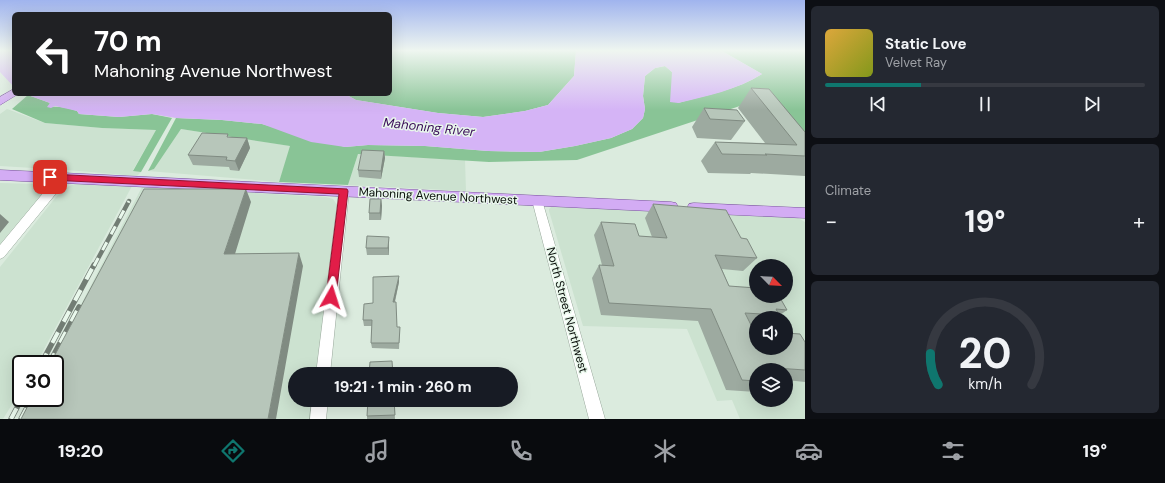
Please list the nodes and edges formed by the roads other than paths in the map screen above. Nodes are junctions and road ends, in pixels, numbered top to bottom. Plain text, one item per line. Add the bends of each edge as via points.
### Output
1 (12, 93) edge
2 (0, 102) edge
3 (0, 175) edge
4 (63, 177) junction
5 (344, 191) junction
6 (537, 200) junction
7 (805, 214) edge
8 (0, 254) edge
9 (323, 367) edge
10 (319, 407) edge
11 (318, 419) edge
12 (597, 419) edge

1 - 2 main road
3 - 4 main road, Mahoning Avenue Northwest
4 - 5 main road, Mahoning Avenue Northwest
4 - 8 street
5 - 6 main road, Mahoning Avenue Northwest
5 - 9 street
6 - 7 main road, Mahoning Avenue Northwest
6 - 12 street, North Street Northwest
10 - 11 street

